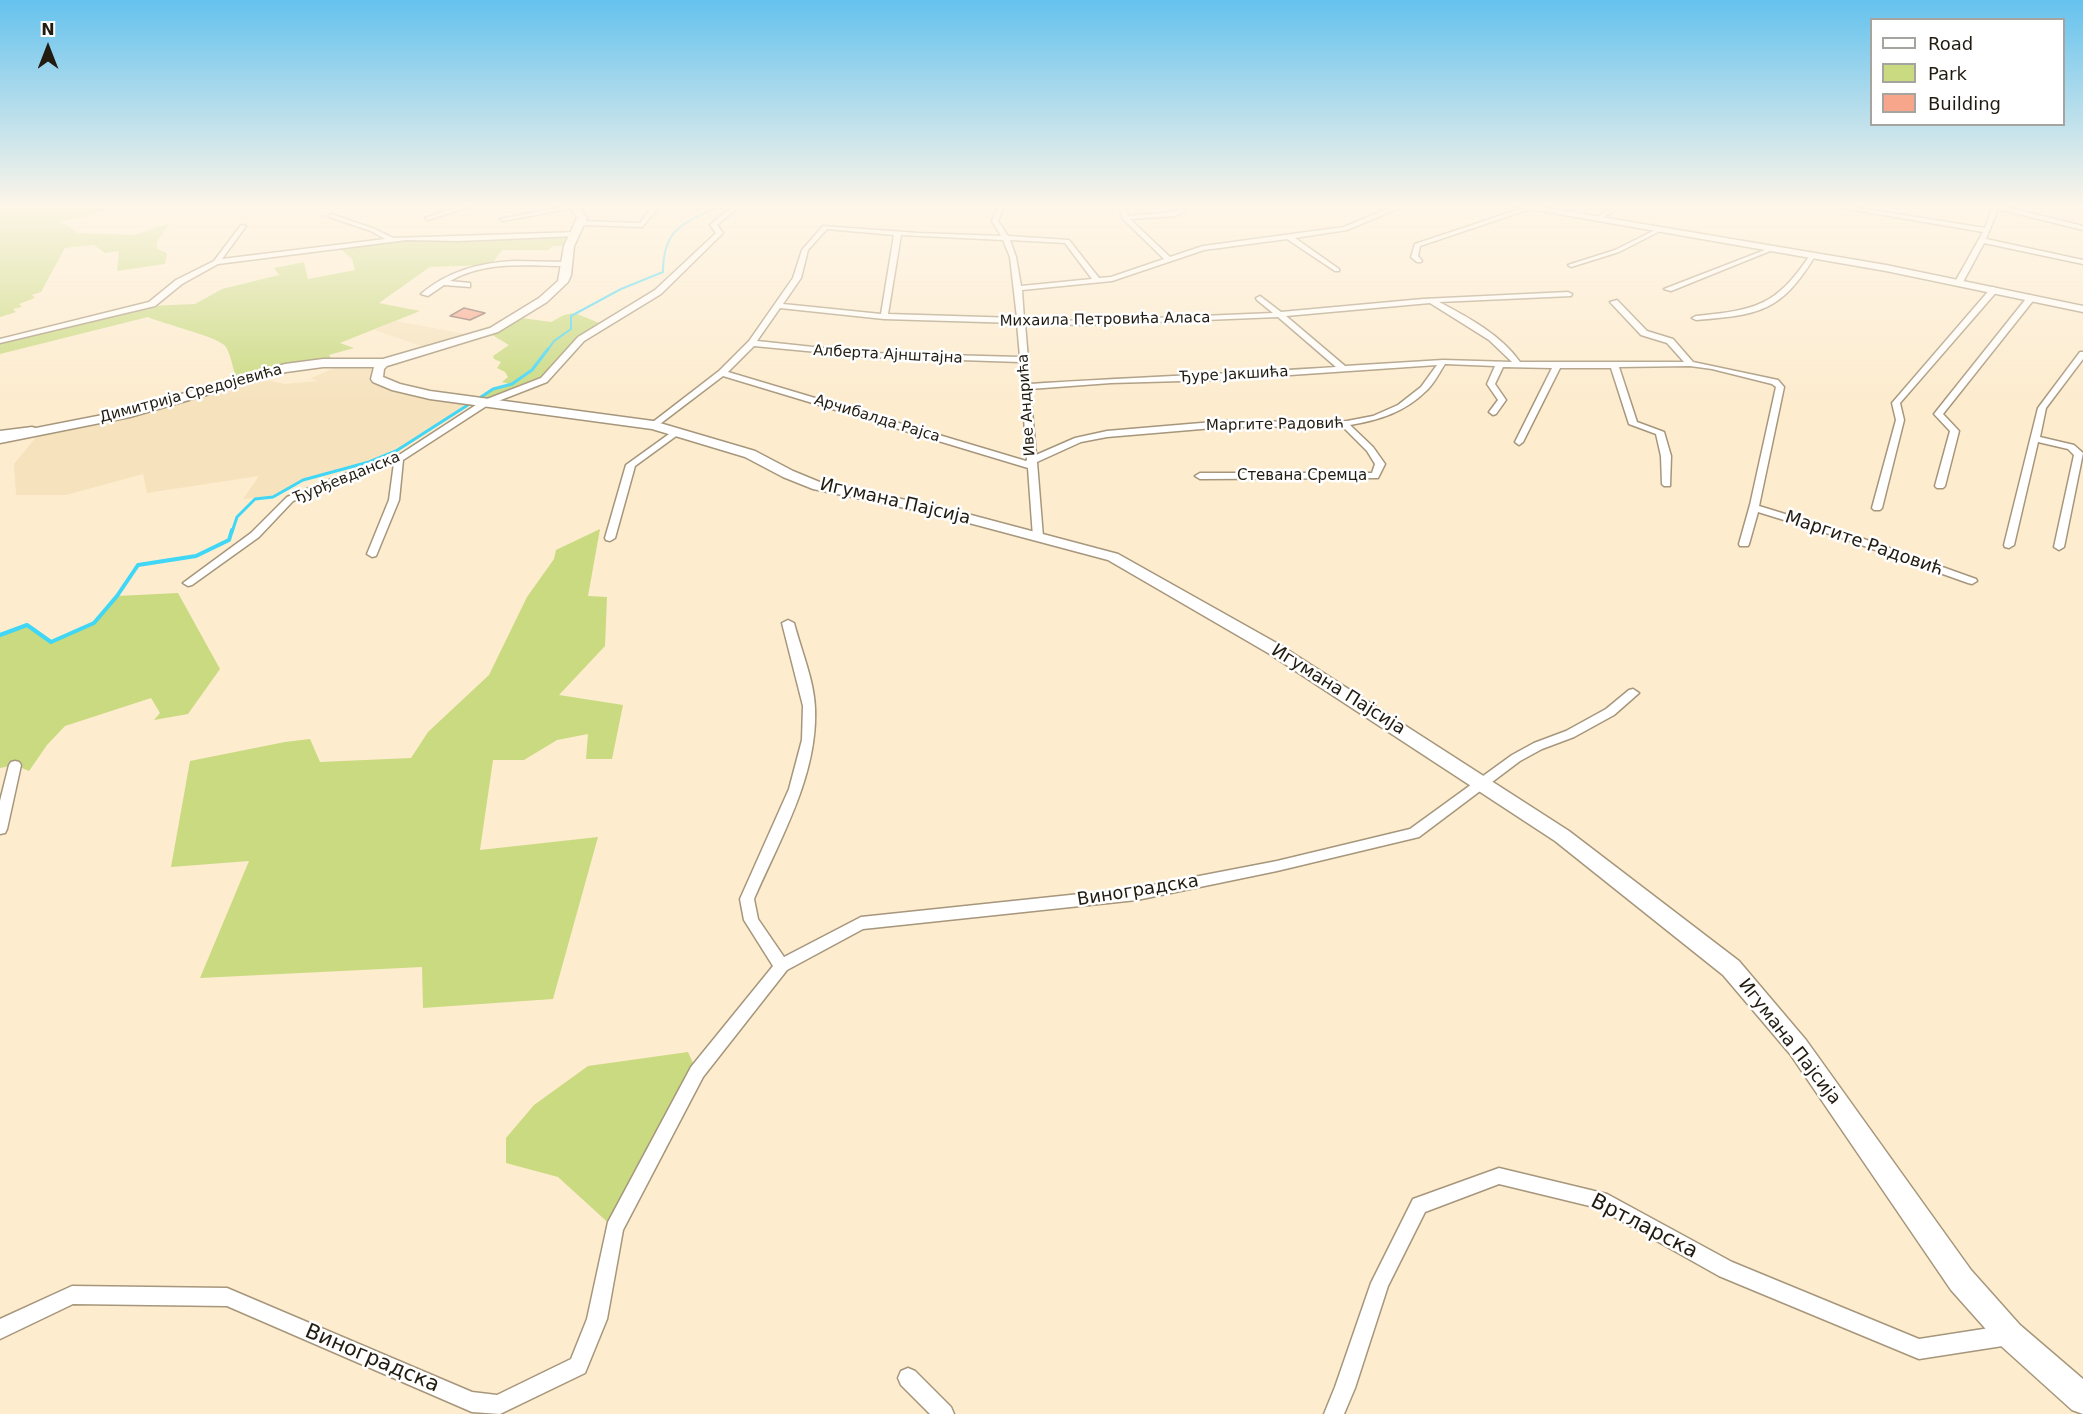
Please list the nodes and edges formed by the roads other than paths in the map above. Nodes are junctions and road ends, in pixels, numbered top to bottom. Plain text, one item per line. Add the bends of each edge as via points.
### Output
1 (196, 272) edge
2 (465, 272) edge
3 (565, 272) edge
4 (679, 272) edge
5 (799, 272) edge
6 (892, 272) edge
7 (1015, 272) edge
8 (1090, 272) edge
9 (1137, 272) edge
10 (1712, 272) edge
11 (1803, 272) edge
12 (1902, 272) edge
13 (1964, 272) edge
14 (1097, 281) junction
15 (1959, 282) junction
16 (445, 283) junction
17 (467, 285) dead end
18 (1018, 288) junction
19 (1668, 289) dead end
20 (1995, 289) junction
21 (425, 294) dead end
22 (1568, 294) dead end
23 (2032, 297) junction
24 (1260, 298) dead end
25 (1432, 302) junction
26 (1614, 302) dead end
27 (779, 306) junction
28 (2083, 309) edge
29 (1280, 316) junction
30 (884, 317) junction
31 (1696, 318) dead end
32 (1020, 322) junction
33 (0, 341) edge
34 (752, 344) junction
35 (2083, 354) edge
36 (1024, 360) junction
37 (1443, 362) junction
38 (383, 363) junction
39 (1501, 363) junction
40 (1517, 364) junction
41 (1690, 364) junction
42 (1614, 365) junction
43 (1557, 366) junction
44 (1342, 368) junction
45 (722, 373) junction
46 (1026, 387) junction
47 (485, 403) junction
48 (1493, 412) dead end
49 (653, 425) junction
50 (1345, 425) junction
51 (42, 430) junction
52 (676, 432) junction
53 (0, 434) edge
54 (2034, 438) junction
55 (0, 439) edge
56 (1519, 442) dead end
57 (399, 459) junction
58 (1031, 464) junction
59 (1200, 476) dead end
60 (1667, 484) dead end
61 (1940, 486) dead end
62 (1755, 508) junction
63 (1877, 508) dead end
64 (1038, 537) junction
65 (610, 538) dead end
66 (1744, 544) dead end
67 (2008, 545) dead end
68 (2060, 547) dead end
69 (372, 554) dead end
70 (1972, 581) dead end
71 (188, 583) dead end
72 (788, 623) dead end
73 (1633, 693) dead end
74 (15, 765) dead end
75 (1482, 782) junction
76 (0, 829) edge
77 (782, 966) junction
78 (0, 1329) edge
79 (2010, 1335) junction
80 (908, 1378) dead end
81 (2083, 1399) edge
82 (944, 1414) edge
83 (1334, 1414) edge

1 - 33 street via 148,306
2 - 16 street
3 - 38 street, Димитрија Средојевића via 556,290 494,330 434,351
4 - 47 street, Ђурђевданска via 658,292 581,339 544,380
5 - 27 street
6 - 30 street
7 - 18 street, Иве Андрића
8 - 14 street
9 - 14 street
10 - 19 street
11 - 31 street via 1772,304 1758,310
12 - 15 street
13 - 15 street
14 - 18 street
15 - 20 street
16 - 17 street
16 - 21 street
18 - 32 street, Иве Андрића
20 - 23 street
20 - 63 street via 1896,403 1900,420
22 - 25 street, Михаила Петровића Аласа
23 - 28 street
23 - 61 street via 1938,414 1955,431
24 - 29 street
25 - 29 street, Михаила Петровића Аласа
25 - 40 street via 1503,347
26 - 41 street via 1644,333 1670,340
27 - 30 street, Михаила Петровића Аласа
27 - 34 street
29 - 32 street, Михаила Петровића Аласа
29 - 44 street
30 - 32 street, Михаила Петровића Аласа
32 - 36 street, Иве Андрића
34 - 36 street, Алберта Ајнштајна via 870,355
34 - 45 street
35 - 54 street via 2042,408
36 - 46 street, Иве Андрића
37 - 39 street
37 - 44 street, Ђуре Јакшића
37 - 50 street, Маргите Радовић via 1434,379 1407,405
38 - 47 street, Игумана Пајсија via 376,376 380,382
38 - 51 street, Димитрија Средојевића via 323,363 285,368 125,414
39 - 40 street
39 - 48 street via 1491,384 1502,400
40 - 43 street
41 - 42 street
41 - 62 street via 1775,382 1780,387
42 - 43 street
42 - 60 street via 1633,424 1659,432 1666,456
43 - 56 street
44 - 46 street, Ђуре Јакшића
45 - 49 street
45 - 58 street, Арчибалда Рајса
46 - 58 street, Иве Андрића
47 - 49 street, Игумана Пајсија
47 - 57 street, Ђурђевданска
49 - 52 street, Игумана Пајсија
50 - 58 street, Маргите Радовић via 1225,423 1096,436 1060,447
50 - 59 street, Стевана Сремца via 1380,464 1375,476
51 - 53 street
51 - 55 street, Димитрија Средојевића
52 - 64 street, Игумана Пајсија via 750,454 818,486 941,511
52 - 65 street via 631,465
54 - 67 street
54 - 68 street via 2071,447 2079,454
57 - 69 street via 394,500
57 - 71 street, Ђурђевданска via 290,499 255,535
58 - 64 street, Иве Андрића
62 - 66 street
62 - 70 street, Маргите Радовић
64 - 75 street, Игумана Пајсија via 1113,557 1274,649
72 - 77 street via 809,706 808,740 795,789 747,899 751,920
73 - 75 street, Виноградска via 1610,712 1524,754
74 - 76 street
75 - 77 street, Виноградска via 1414,833 1137,894 861,923
75 - 79 street, Игумана Пајсија via 1562,836 1731,968 1798,1047 1961,1280
77 - 78 street, Виноградска via 697,1072 614,1227 597,1319 578,1366 498,1406 472,1402 227,1297 72,1295
79 - 81 street, Игумана Пајсија
79 - 83 street, Вртларска via 1920,1349 1726,1269 1601,1200 1499,1176 1419,1205 1380,1283
80 - 82 street

